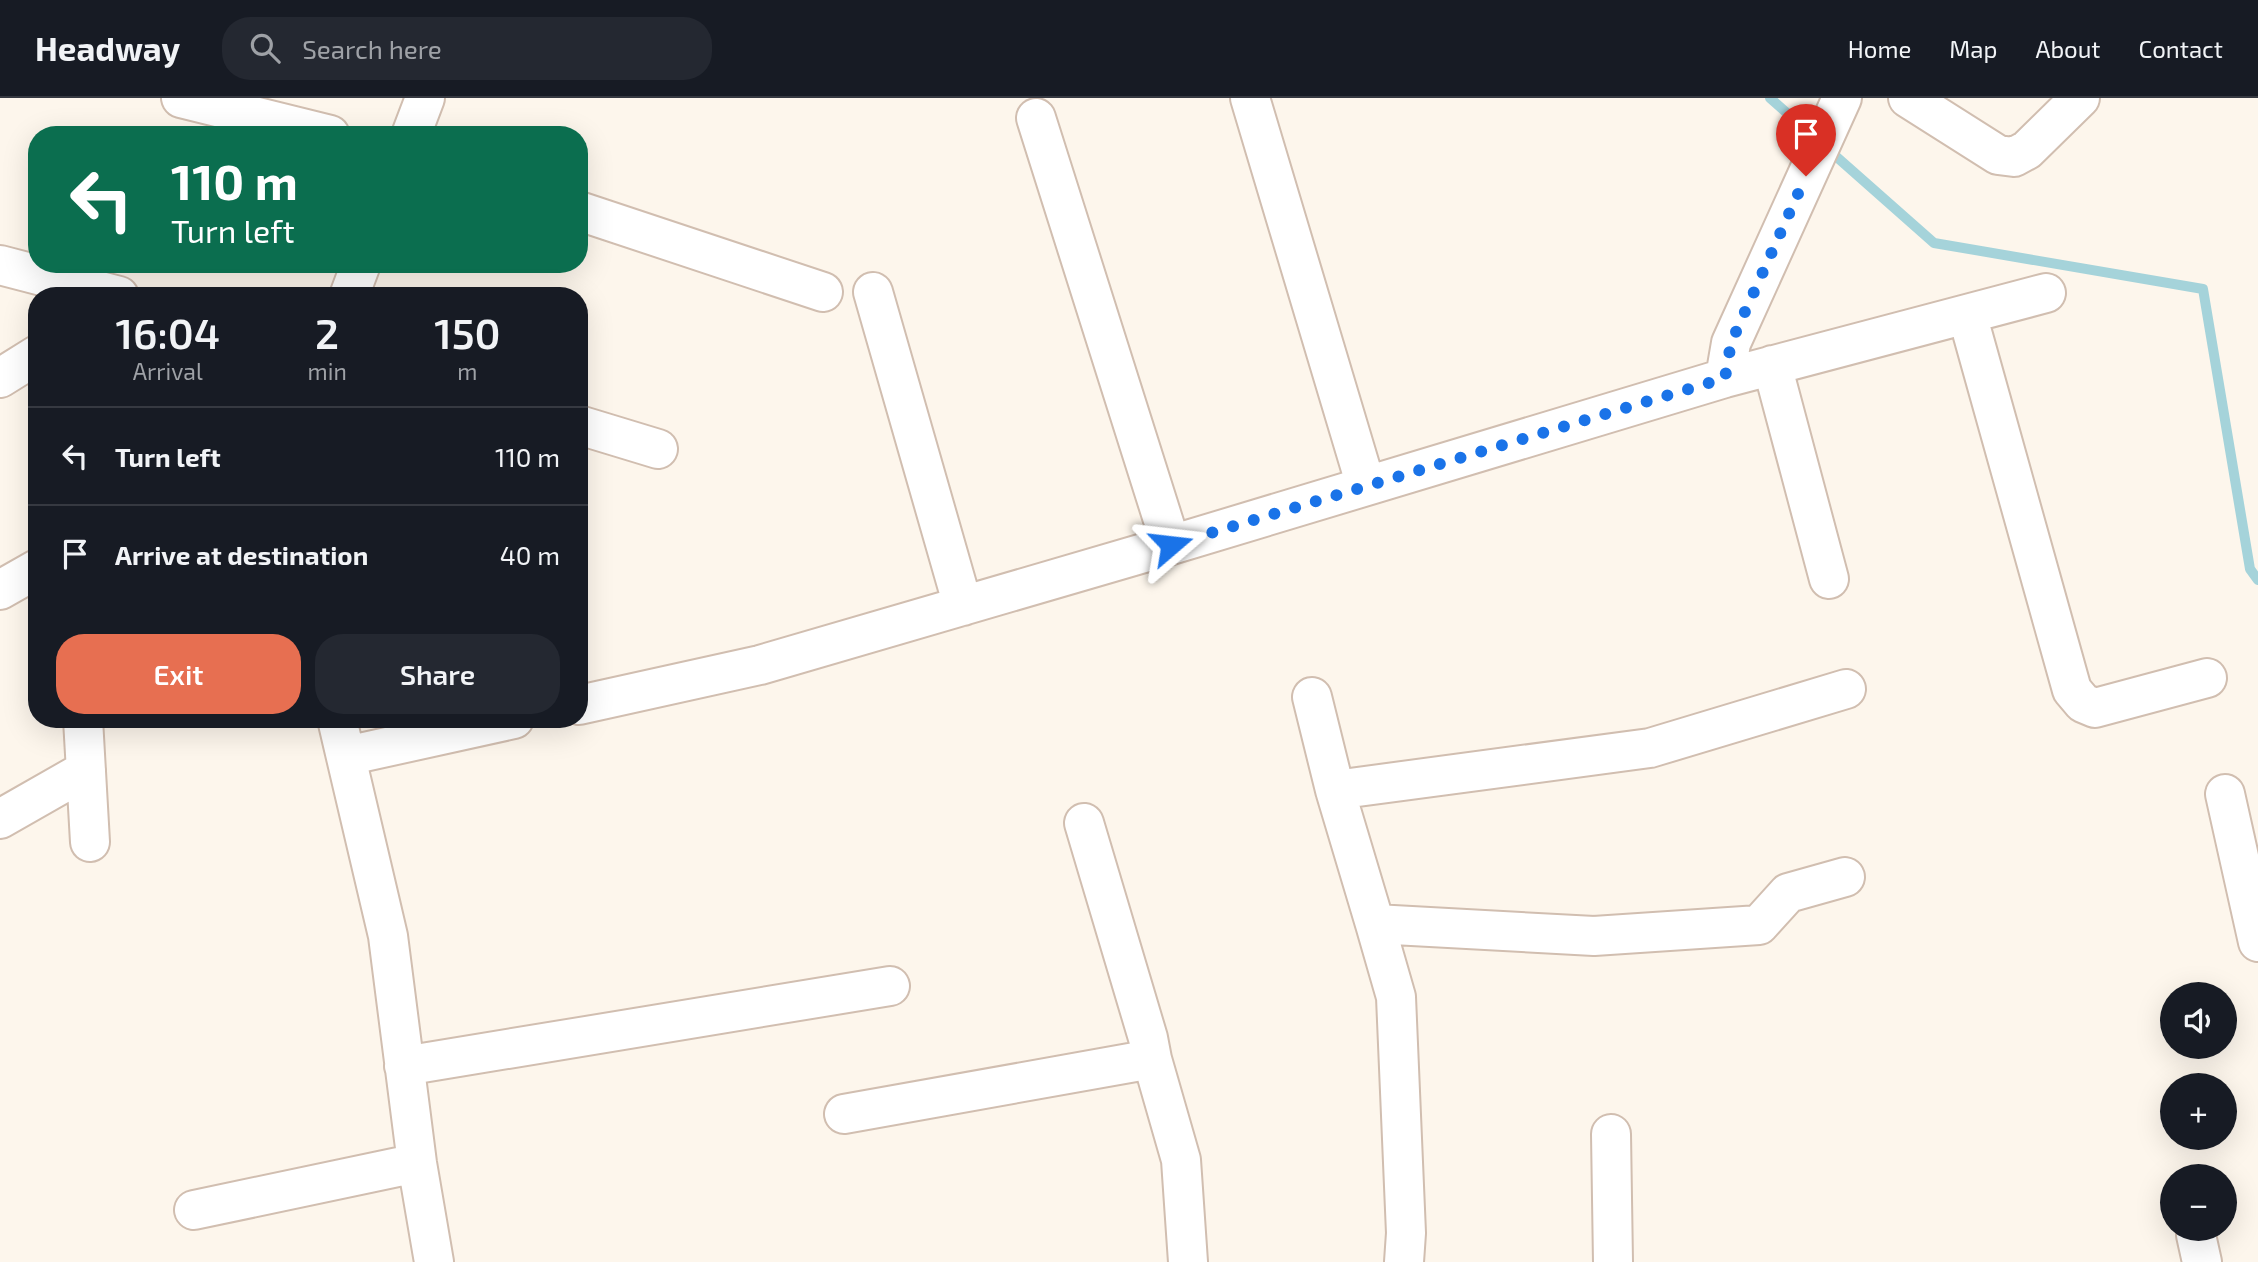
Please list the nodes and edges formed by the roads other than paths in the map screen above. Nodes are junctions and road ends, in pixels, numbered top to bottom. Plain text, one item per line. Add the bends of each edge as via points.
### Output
1 (181, 98) edge
2 (425, 98) edge
3 (1250, 98) edge
4 (1842, 98) edge
5 (1908, 98) edge
6 (2080, 98) edge
7 (1035, 118) dead end
8 (294, 126) edge
9 (414, 126) edge
10 (588, 214) edge
11 (0, 265) edge
12 (57, 287) edge
13 (823, 292) dead end
14 (873, 292) dead end
15 (2046, 293) dead end
16 (1967, 314) junction
17 (28, 361) edge
18 (1772, 365) junction
19 (0, 378) edge
20 (1725, 378) junction
21 (588, 428) edge
22 (658, 449) dead end
23 (1366, 486) junction
24 (1171, 545) junction
25 (28, 574) edge
26 (1829, 579) dead end
27 (0, 590) edge
28 (963, 606) junction
29 (2207, 678) dead end
30 (1846, 689) dead end
31 (1312, 696) dead end
32 (588, 703) edge
33 (84, 728) edge
34 (339, 728) edge
35 (473, 728) edge
36 (346, 756) junction
37 (86, 770) junction
38 (1335, 790) junction
39 (2225, 794) dead end
40 (0, 819) edge
41 (1084, 823) dead end
42 (90, 842) dead end
43 (1845, 877) dead end
44 (1376, 924) junction
45 (2258, 942) edge
46 (890, 986) dead end
47 (1152, 1059) junction
48 (404, 1066) junction
49 (844, 1114) dead end
50 (1611, 1134) dead end
51 (417, 1163) junction
52 (194, 1210) dead end
53 (434, 1262) edge
54 (1188, 1262) edge
55 (1404, 1262) edge
56 (1612, 1262) edge

1 - 8 street
2 - 9 street
3 - 23 street
4 - 20 street via 1731,343
5 - 6 street via 1998,155 2014,157
7 - 24 street
10 - 13 street
11 - 12 street
14 - 28 street
15 - 16 street
16 - 18 street
16 - 29 street via 2072,690 2095,708
17 - 19 street
18 - 20 street
18 - 26 street
20 - 23 street
21 - 22 street
23 - 24 street
24 - 28 street
25 - 27 street
28 - 32 street via 760,665
30 - 38 street via 1650,748
31 - 38 street
33 - 37 street
34 - 36 street
35 - 36 street
36 - 48 street via 388,936
37 - 40 street
37 - 42 street
38 - 44 street
39 - 45 street
41 - 47 street
43 - 44 street via 1788,893 1759,925 1594,936
44 - 55 street via 1396,998
46 - 48 street
47 - 49 street
47 - 54 street via 1181,1160
48 - 51 street
50 - 56 street
51 - 52 street
51 - 53 street

